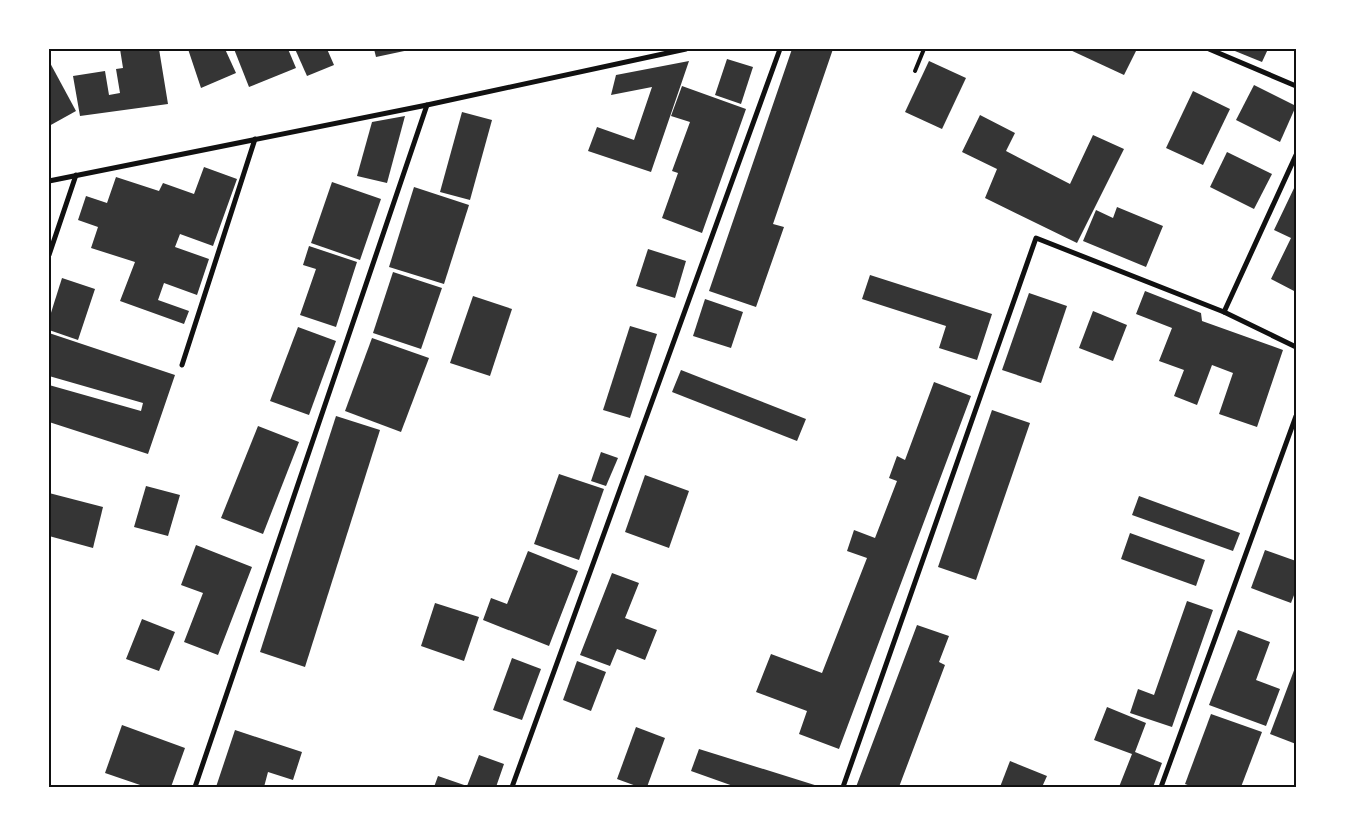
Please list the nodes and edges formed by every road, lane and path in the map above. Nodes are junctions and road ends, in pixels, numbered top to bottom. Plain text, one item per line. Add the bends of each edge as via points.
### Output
1 (686, 49) edge
2 (780, 49) edge
3 (924, 49) edge
4 (1209, 49) edge
5 (915, 71) dead end
6 (1296, 86) edge
7 (427, 106) junction
8 (255, 140) junction
9 (1296, 155) edge
10 (76, 175) junction
11 (49, 181) edge
12 (49, 256) edge
13 (1224, 312) junction
14 (1296, 346) edge
15 (182, 365) dead end
16 (1296, 416) edge
17 (195, 787) edge
18 (512, 787) edge
19 (843, 787) edge
20 (1161, 787) edge

1 - 7 street
2 - 18 street
3 - 5 lane
4 - 6 street
7 - 8 street
7 - 17 street
8 - 10 street
8 - 15 street
9 - 13 street
10 - 11 street
10 - 12 street
13 - 14 street
13 - 19 street via 1036,238
16 - 20 street

